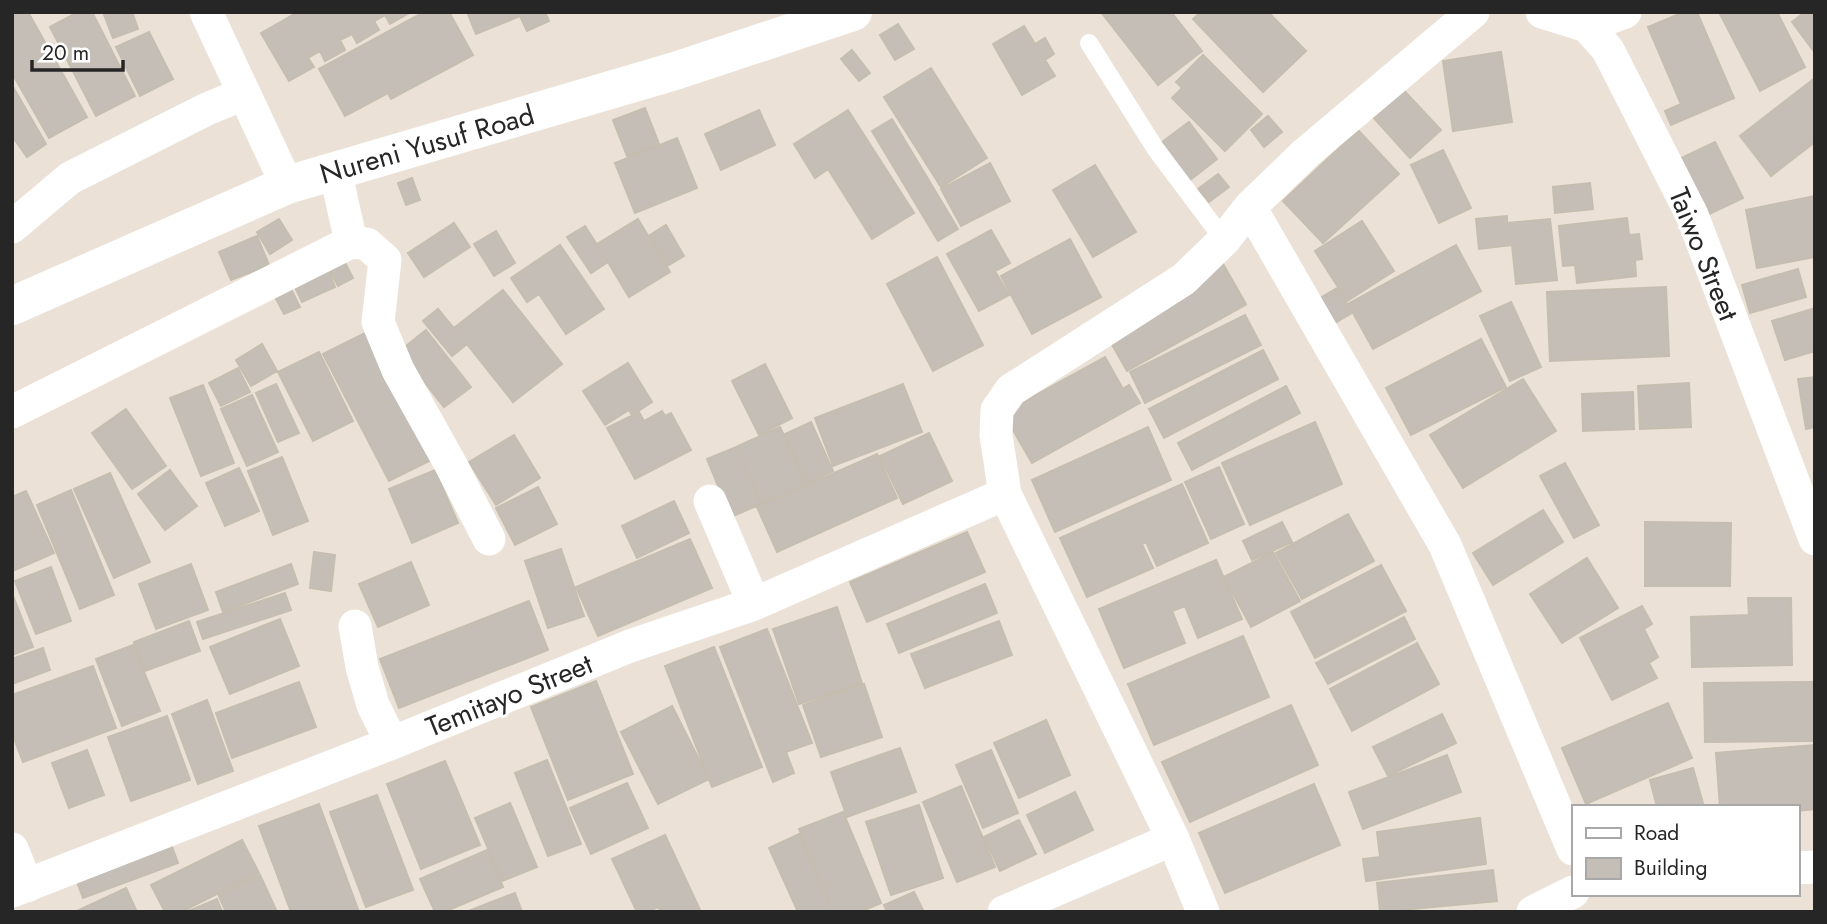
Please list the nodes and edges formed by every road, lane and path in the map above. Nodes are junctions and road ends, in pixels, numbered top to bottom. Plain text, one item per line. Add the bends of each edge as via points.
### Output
1 (206, 12) edge
2 (853, 12) edge
3 (1472, 12) edge
4 (1542, 12) edge
5 (1625, 12) edge
6 (1587, 26) junction
7 (1089, 43) dead end
8 (243, 94) junction
9 (335, 170) junction
10 (287, 185) junction
11 (1250, 207) junction
12 (12, 227) edge
13 (1224, 240) junction
14 (351, 242) junction
15 (12, 306) edge
16 (12, 412) edge
17 (1005, 494) junction
18 (710, 501) dead end
19 (489, 539) dead end
20 (1815, 539) edge
21 (754, 604) junction
22 (355, 625) dead end
23 (392, 743) junction
24 (1174, 839) junction
25 (1572, 847) edge
26 (12, 849) edge
27 (20, 889) edge
28 (1572, 892) edge
29 (1004, 912) edge
30 (1203, 912) edge
31 (1533, 912) edge

1 - 8 street
2 - 9 street, Nureni Yusuf Road via 675,71
3 - 11 street via 1306,153
4 - 6 street
5 - 6 street
6 - 20 street, Taiwo Street via 1608,50 1692,215
7 - 13 lane via 1155,148
8 - 10 street
8 - 12 street via 70,178
9 - 10 street, Nureni Yusuf Road
9 - 14 street
10 - 15 street, Nureni Yusuf Road
11 - 13 street
11 - 25 street via 1445,545
13 - 17 street via 1184,279 1011,390 998,410 996,435
14 - 16 street
14 - 19 street via 367,244 385,260 378,322 398,370
17 - 21 street, Temitayo Street
17 - 24 street
18 - 21 street
21 - 23 street, Temitayo Street via 630,646
22 - 23 street via 373,705
23 - 27 street, Temitayo Street
24 - 29 street
24 - 30 street
26 - 27 street
28 - 31 street

